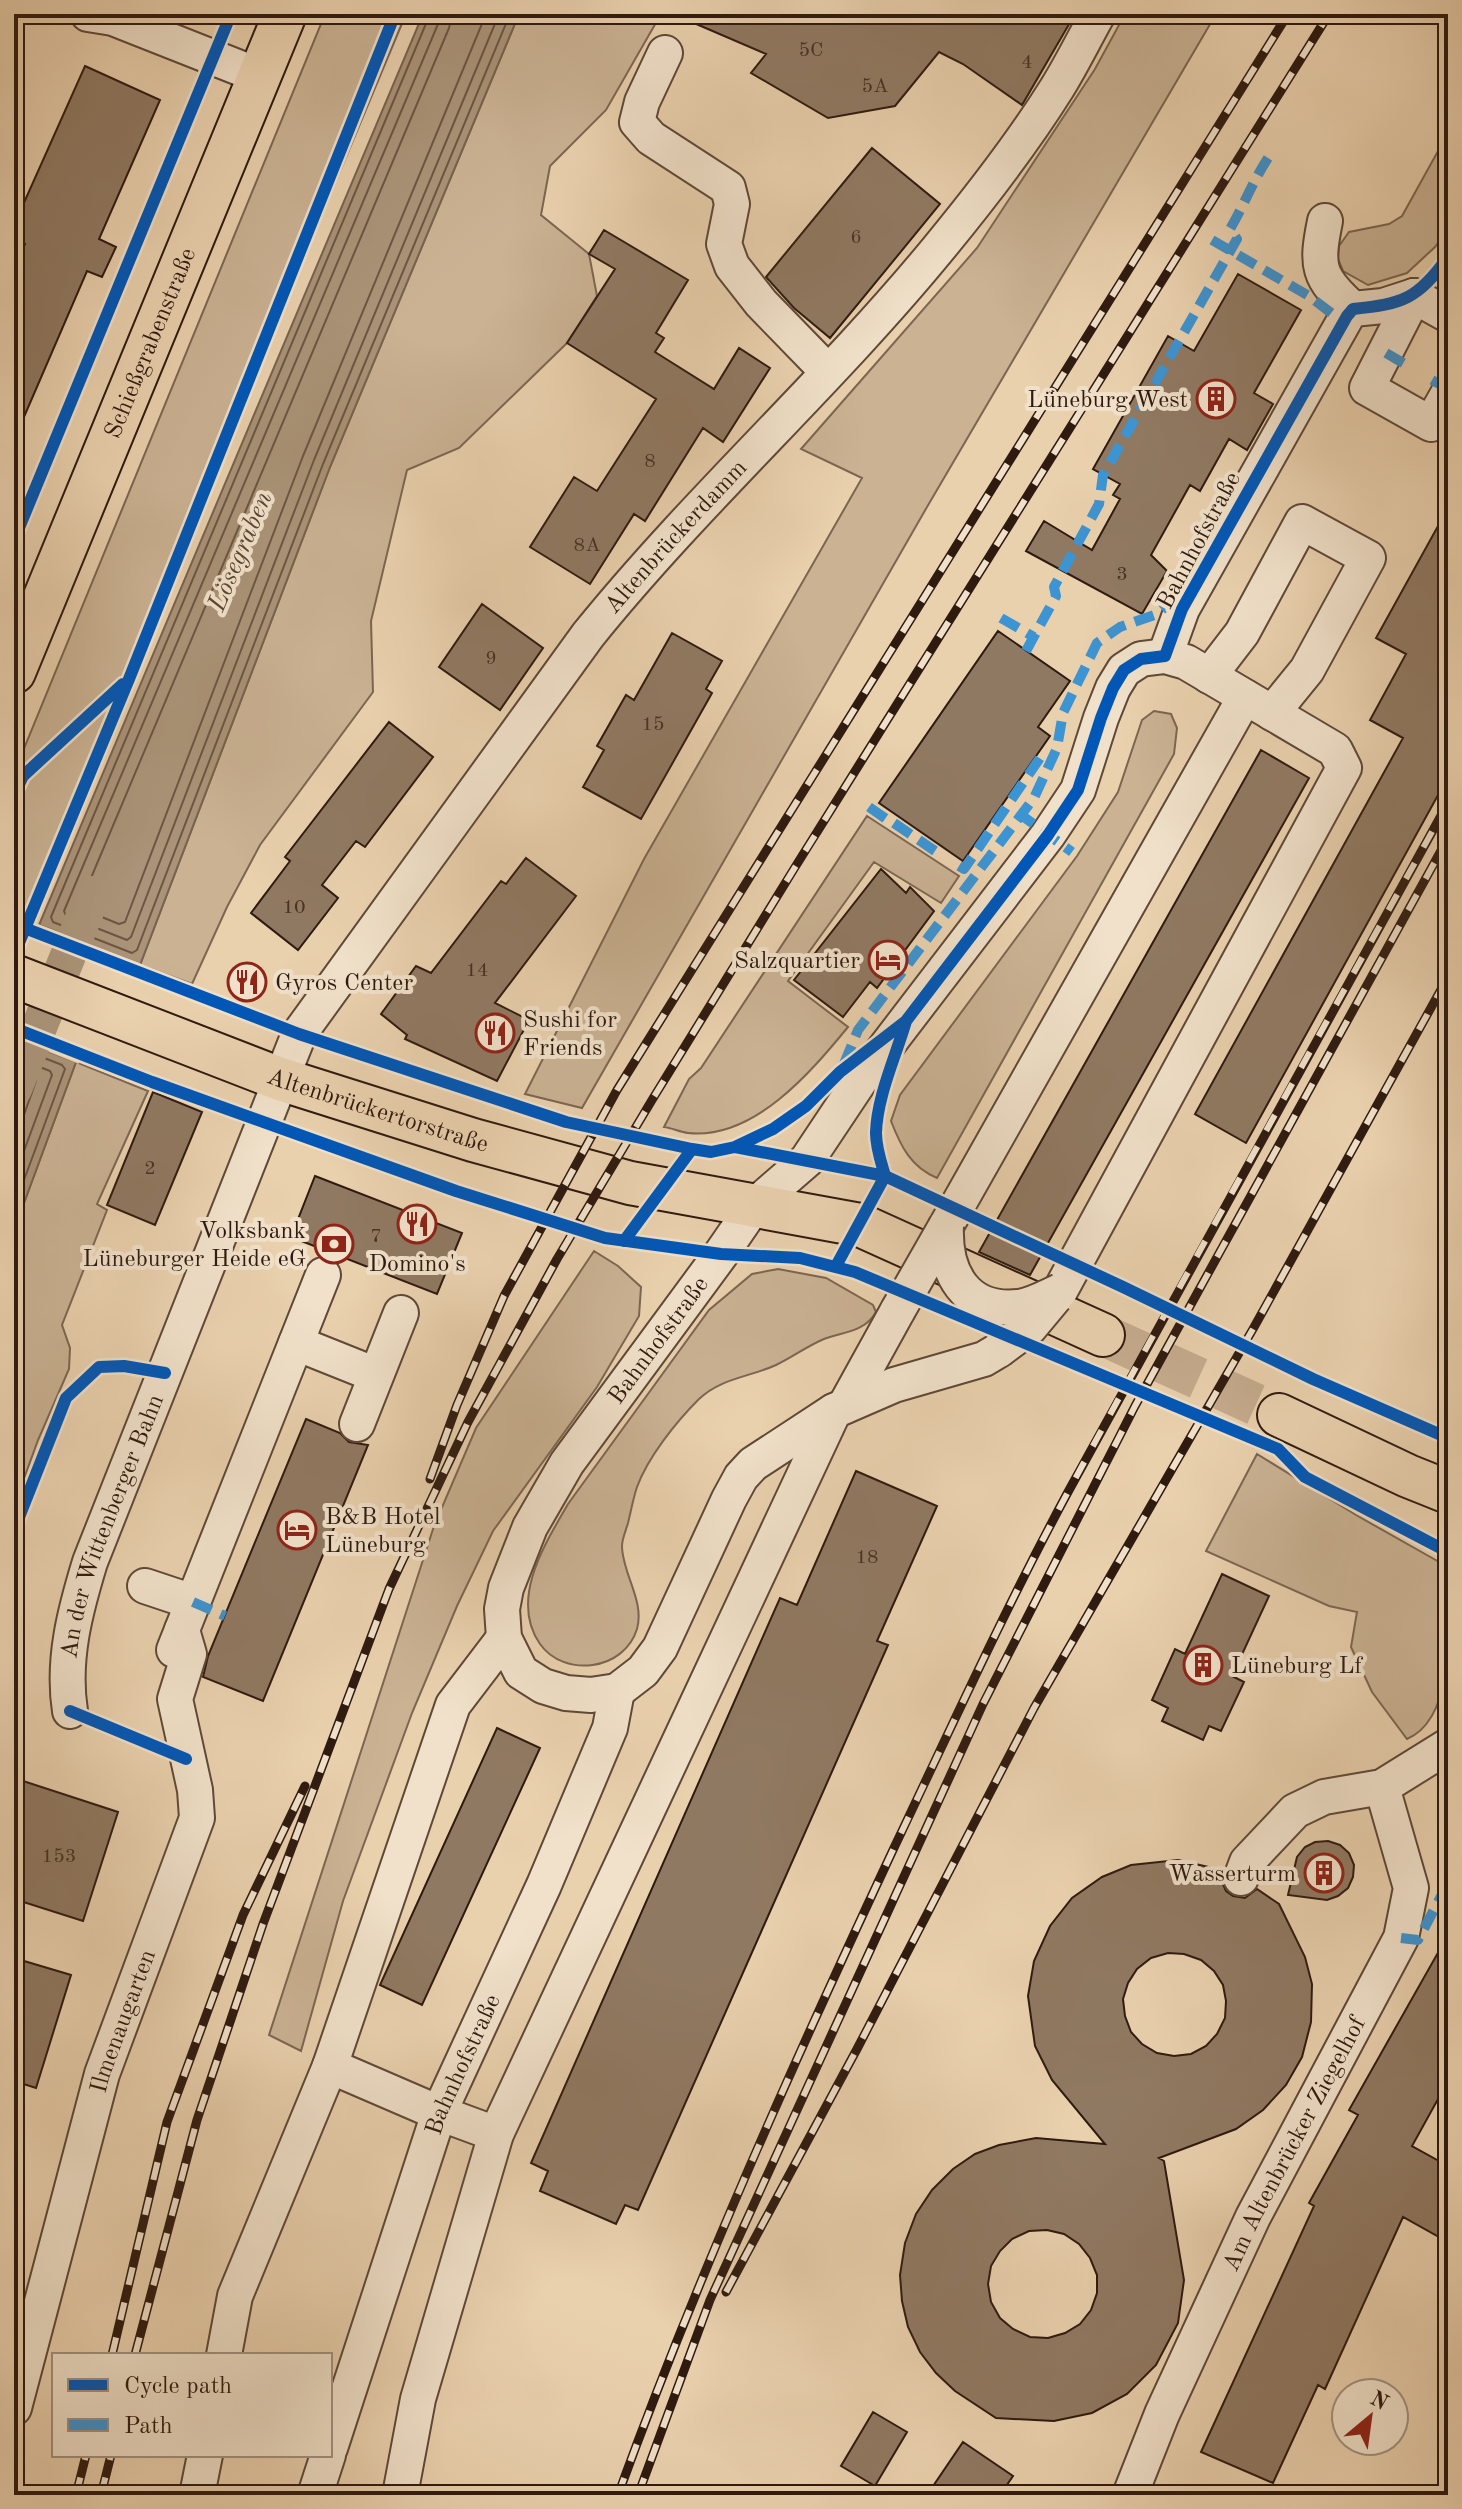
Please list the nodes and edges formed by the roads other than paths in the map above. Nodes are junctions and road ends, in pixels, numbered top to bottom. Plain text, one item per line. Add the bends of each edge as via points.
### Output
1 (88, 14) edge
2 (285, 14) edge
3 (1098, 14) edge
4 (665, 53) dead end
5 (260, 76) junction
6 (1325, 221) dead end
7 (1414, 296) junction
8 (1353, 309) junction
9 (1448, 315) edge
10 (828, 372) junction
11 (1448, 394) edge
12 (1165, 656) junction
13 (14, 672) edge
14 (1209, 676) junction
15 (1258, 705) junction
16 (14, 976) edge
17 (280, 1079) junction
18 (754, 1206) junction
19 (946, 1226) junction
20 (323, 1275) dead end
21 (1060, 1291) junction
22 (401, 1313) dead end
23 (1103, 1335) tunnel mouth
24 (296, 1343) junction
25 (376, 1375) junction
26 (839, 1408) junction
27 (1279, 1415) tunnel mouth
28 (357, 1424) dead end
29 (1448, 1492) edge
30 (145, 1586) dead end
31 (182, 1630) junction
32 (504, 1638) junction
33 (617, 1691) junction
34 (70, 1711) dead end
35 (1448, 1746) edge
36 (1382, 1787) junction
37 (1241, 1878) dead end
38 (330, 2066) junction
39 (439, 2113) junction
40 (496, 2134) junction
41 (224, 2353) edge
42 (14, 2408) edge
43 (332, 2442) edge
44 (205, 2457) edge
45 (327, 2457) edge
46 (197, 2495) edge
47 (315, 2495) edge
48 (400, 2495) edge
49 (1130, 2495) edge

1 - 5 street via 113,18
2 - 5 main road, Schießgrabenstraße
3 - 10 street, Altenbrückerdamm via 1056,89 1004,164 938,250
4 - 10 street via 637,122 651,138 728,188 732,204 724,244 732,266
5 - 13 main road, Schießgrabenstraße
6 - 8 street via 1318,257 1325,280
7 - 8 street
7 - 9 street
7 - 11 street via 1367,388 1431,424
8 - 12 street, Bahnhofstraße via 1182,609
10 - 17 street, Altenbrückerdamm via 588,635 299,1034
12 - 14 street
12 - 18 street, Bahnhofstraße via 1141,659 1124,670 1101,718 1078,790 1048,835 859,1082 807,1160
14 - 15 street
14 - 15 street via 1242,633 1302,522 1368,558 1307,670
15 - 19 street
15 - 21 street via 1335,750 1344,768
16 - 17 main road, Altenbrückertorstraße
17 - 18 main road, Altenbrückertorstraße via 630,1183
17 - 34 street, An der Wittenberger Bahn via 90,1562 72,1620
18 - 23 main road, Altenbrückertorstraße via 860,1225
18 - 32 street, Bahnhofstraße via 567,1463 537,1514 506,1588
19 - 21 street, bridge via 951,1271 983,1302 1021,1307
19 - 26 street, bridge
20 - 24 street
21 - 26 street, bridge via 1030,1327 984,1359 894,1385
22 - 25 street
24 - 25 street
24 - 31 street
25 - 28 street
26 - 33 street via 761,1458 741,1477 660,1648 643,1671
26 - 40 street
27 - 29 main road
30 - 31 street
31 - 42 street, Ilmenaugarten via 189,1654 175,1699 197,1818 102,2074
32 - 33 street, Bahnhofstraße via 521,1672 543,1686 591,1695
32 - 38 street via 453,1705
33 - 39 street, Bahnhofstraße via 610,1728 544,1885
35 - 36 street
36 - 37 street via 1324,1797 1295,1811 1247,1862
36 - 49 street, Am Altenbrücker Ziegelhof via 1411,1888 1401,1938 1253,2217
38 - 39 street
38 - 41 street via 235,2296
39 - 40 street
39 - 43 street, Bahnhofstraße
40 - 48 street via 418,2399
44 - 46 street
45 - 47 street

